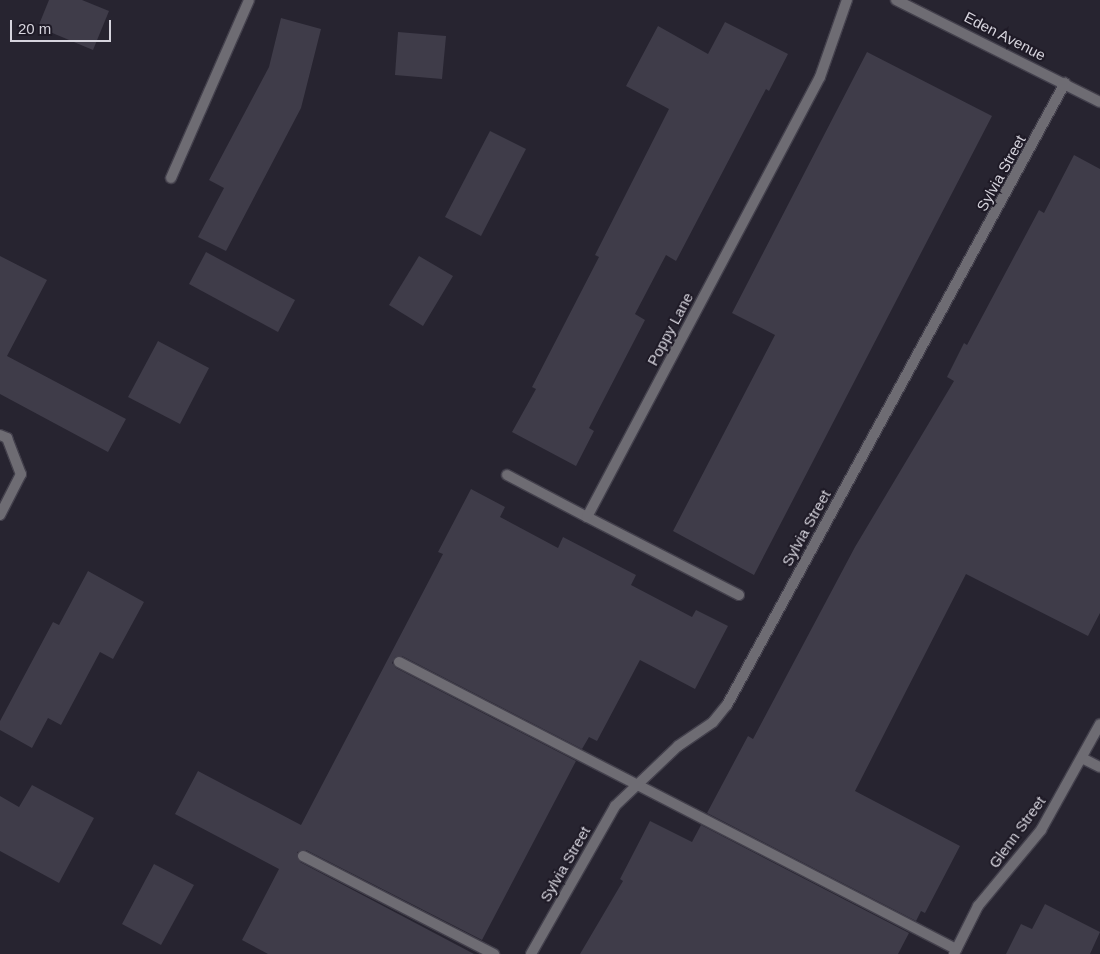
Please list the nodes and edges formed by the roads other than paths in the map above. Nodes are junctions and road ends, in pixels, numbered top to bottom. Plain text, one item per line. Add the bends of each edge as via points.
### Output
1 (249, 0) edge
2 (846, 0) edge
3 (896, 0) edge
4 (1065, 83) junction
5 (1100, 102) edge
6 (171, 178) dead end
7 (0, 435) edge
8 (507, 475) dead end
9 (0, 515) edge
10 (587, 517) junction
11 (739, 595) dead end
12 (399, 662) dead end
13 (1100, 724) edge
14 (1082, 758) junction
15 (1100, 767) edge
16 (636, 784) junction
17 (303, 856) dead end
18 (955, 951) edge
19 (494, 954) edge
20 (531, 954) edge

1 - 6 street
2 - 10 street, Poppy Lane via 820,77
3 - 4 street, Eden Avenue
4 - 5 street, Eden Avenue
4 - 16 street, Sylvia Street via 727,705 713,722 678,746
7 - 9 street via 6,438 21,474
8 - 10 street
10 - 11 street
12 - 16 street
13 - 14 street, Glenn Street
14 - 15 street
14 - 18 street, Glenn Street via 1041,830 978,906
16 - 18 street
16 - 20 street, Sylvia Street via 615,806
17 - 19 street

